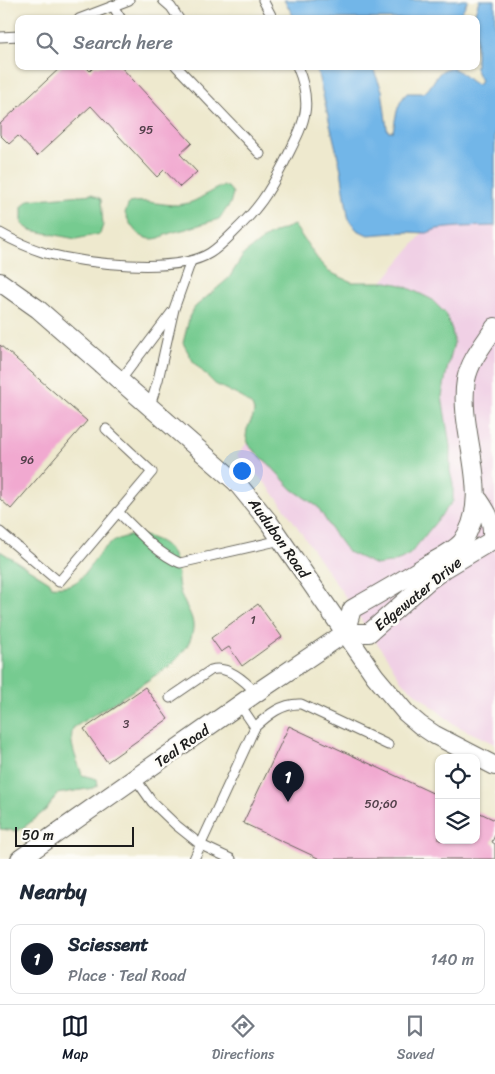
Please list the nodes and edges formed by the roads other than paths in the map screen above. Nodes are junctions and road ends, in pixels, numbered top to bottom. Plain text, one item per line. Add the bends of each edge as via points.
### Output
1 (129, 0) edge
2 (163, 0) edge
3 (263, 0) edge
4 (113, 6) junction
5 (89, 15) edge
6 (119, 15) edge
7 (176, 15) edge
8 (271, 15) edge
9 (0, 36) edge
10 (15, 36) edge
11 (180, 70) edge
12 (298, 70) edge
13 (260, 154) dead end
14 (0, 233) edge
15 (191, 261) junction
16 (0, 282) edge
17 (174, 309) junction
18 (495, 327) edge
19 (120, 381) junction
20 (150, 406) junction
21 (106, 429) dead end
22 (479, 500) junction
23 (118, 512) junction
24 (0, 532) edge
25 (281, 540) junction
26 (462, 550) junction
27 (345, 634) junction
28 (256, 693) junction
29 (170, 698) dead end
30 (240, 705) junction
31 (256, 727) junction
32 (388, 745) dead end
33 (495, 766) edge
34 (136, 778) junction
35 (201, 845) junction
36 (20, 859) edge
37 (194, 859) edge
38 (231, 859) edge

1 - 4 lane
2 - 7 lane
3 - 8 lane
4 - 5 lane
4 - 6 lane
9 - 10 lane
11 - 13 lane
12 - 15 lane via 304,85 306,114 268,194 254,213 221,244
14 - 15 lane via 43,252 99,262 154,264
15 - 17 lane
16 - 19 street, Audubon Road via 38,309
17 - 19 lane
17 - 20 lane
18 - 22 street, Edgewater Drive via 475,356 465,388
19 - 20 street, Audubon Road
20 - 25 street, Audubon Road via 236,482
21 - 23 lane via 152,472
22 - 26 street, Edgewater Drive
22 - 26 street, Edgewater Drive via 493,522 494,535 488,543
23 - 24 lane via 59,582
23 - 25 lane via 167,557 180,562
25 - 27 street, Audubon Road
26 - 27 street, Edgewater Drive via 369,633
26 - 27 street, Edgewater Drive via 352,609
27 - 28 street, Teal Road
27 - 33 street, Audubon Road via 390,696 420,725
28 - 29 lane via 248,684 218,668
28 - 30 street, Teal Road
30 - 31 lane
30 - 34 street, Teal Road
31 - 32 lane via 284,706 301,704
31 - 35 lane
34 - 35 lane via 152,802
34 - 36 street, Teal Road
35 - 37 lane
35 - 38 lane

